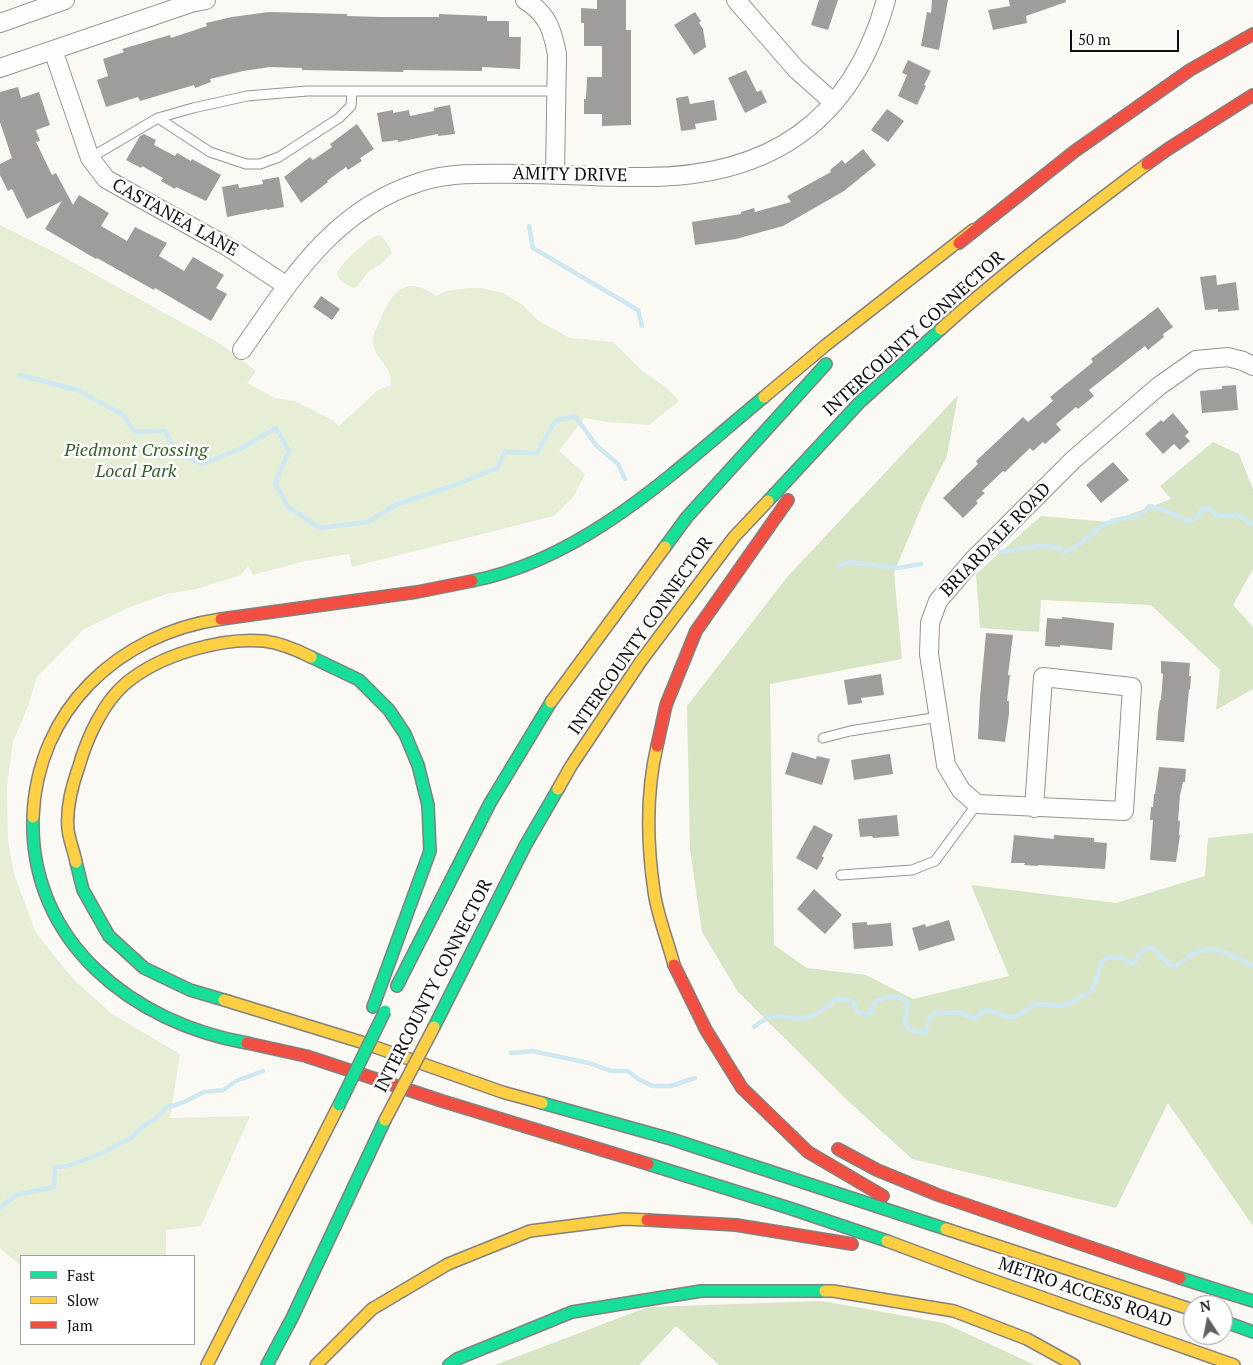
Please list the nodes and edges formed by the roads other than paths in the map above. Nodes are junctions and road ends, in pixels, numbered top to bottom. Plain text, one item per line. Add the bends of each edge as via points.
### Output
1 (64, 0) edge
2 (206, 0) edge
3 (525, 0) edge
4 (736, 0) edge
5 (886, 0) edge
6 (0, 23) edge
7 (1253, 34) edge
8 (53, 50) junction
9 (0, 68) edge
10 (558, 91) junction
11 (352, 92) junction
12 (1253, 95) edge
13 (834, 103) junction
14 (158, 118) junction
15 (90, 158) junction
16 (555, 174) junction
17 (973, 230) junction
18 (287, 286) junction
19 (856, 336) dead end
20 (242, 350) dead end
21 (836, 355) dead end
22 (1253, 366) edge
23 (860, 402) junction
24 (939, 718) junction
25 (823, 738) dead end
26 (978, 804) junction
27 (1034, 808) junction
28 (841, 875) dead end
29 (706, 1030) junction
30 (745, 1071) dead end
31 (338, 1105) junction
32 (832, 1145) dead end
33 (960, 1234) junction
34 (980, 1275) junction
35 (1253, 1301) edge
36 (1183, 1307) edge
37 (1233, 1325) edge
38 (1253, 1332) edge
39 (206, 1365) edge
40 (267, 1365) edge
41 (316, 1365) edge
42 (448, 1365) edge
43 (1074, 1365) edge
44 (1234, 1365) edge

1 - 6 street
2 - 8 street
3 - 10 street via 547,19 554,35
4 - 13 street via 796,69
5 - 13 street, AMITY DRIVE via 875,36 858,70
7 - 17 highway, INTERCOUNTY CONNECTOR via 1190,70 1075,151
8 - 9 street
8 - 15 street, CASTANEA LANE
10 - 11 lane
10 - 16 street
11 - 14 lane via 307,91 247,96
11 - 14 lane via 351,106 339,118 279,157 260,164 246,164 210,152
12 - 23 highway, INTERCOUNTY CONNECTOR via 1168,149 1039,246 977,296
13 - 16 street, AMITY DRIVE via 814,124 786,144 750,161 715,170 646,178
14 - 15 lane
15 - 18 street, CASTANEA LANE via 106,179 228,247
16 - 18 street, AMITY DRIVE via 471,174 420,182 393,193 363,210 329,236
17 - 19 highway, INTERCOUNTY CONNECTOR
17 - 34 highway via 826,345 636,504 560,550 483,579 436,589 210,621 179,630 131,651 83,689 49,743 39,772 32,838 36,866 45,892 60,925 77,949 104,978 169,1020 214,1036 283,1049 847,1227
18 - 20 street, AMITY DRIVE
21 - 31 highway, INTERCOUNTY CONNECTOR, bridge via 687,517 550,702 490,803
22 - 24 street, BRIARDALE ROAD via 1228,357 1196,360 1159,386 1073,460 974,559 938,601 930,623 929,654
23 - 29 highway via 696,631 666,705 652,762 648,815 654,892 675,967
23 - 40 highway, INTERCOUNTY CONNECTOR, bridge via 734,537 641,660 571,766 525,846 385,1120
24 - 25 lane
24 - 26 street, BRIARDALE ROAD via 946,765 961,790
26 - 27 street
26 - 28 lane via 935,861 912,870
27 - 27 street via 1042,677 1132,686 1124,812
29 - 30 highway
29 - 33 highway via 742,1088 808,1152 869,1189
31 - 33 highway, bridge via 373,1007 430,851 428,805 418,765 405,734 389,710 359,680 296,650 265,641 230,642 186,650 125,684 101,713 83,752 70,794 68,829 83,890 109,936 144,968 190,990 361,1042 502,1092 671,1139
31 - 39 highway
32 - 35 highway via 862,1164 918,1188 1150,1270
33 - 36 highway, METRO ACCESS ROAD
34 - 41 highway via 848,1242 736,1225 624,1219 530,1231 448,1264 372,1309
34 - 44 highway, METRO ACCESS ROAD
37 - 38 highway
42 - 43 highway via 572,1312 701,1291 833,1291 954,1311 1027,1339

